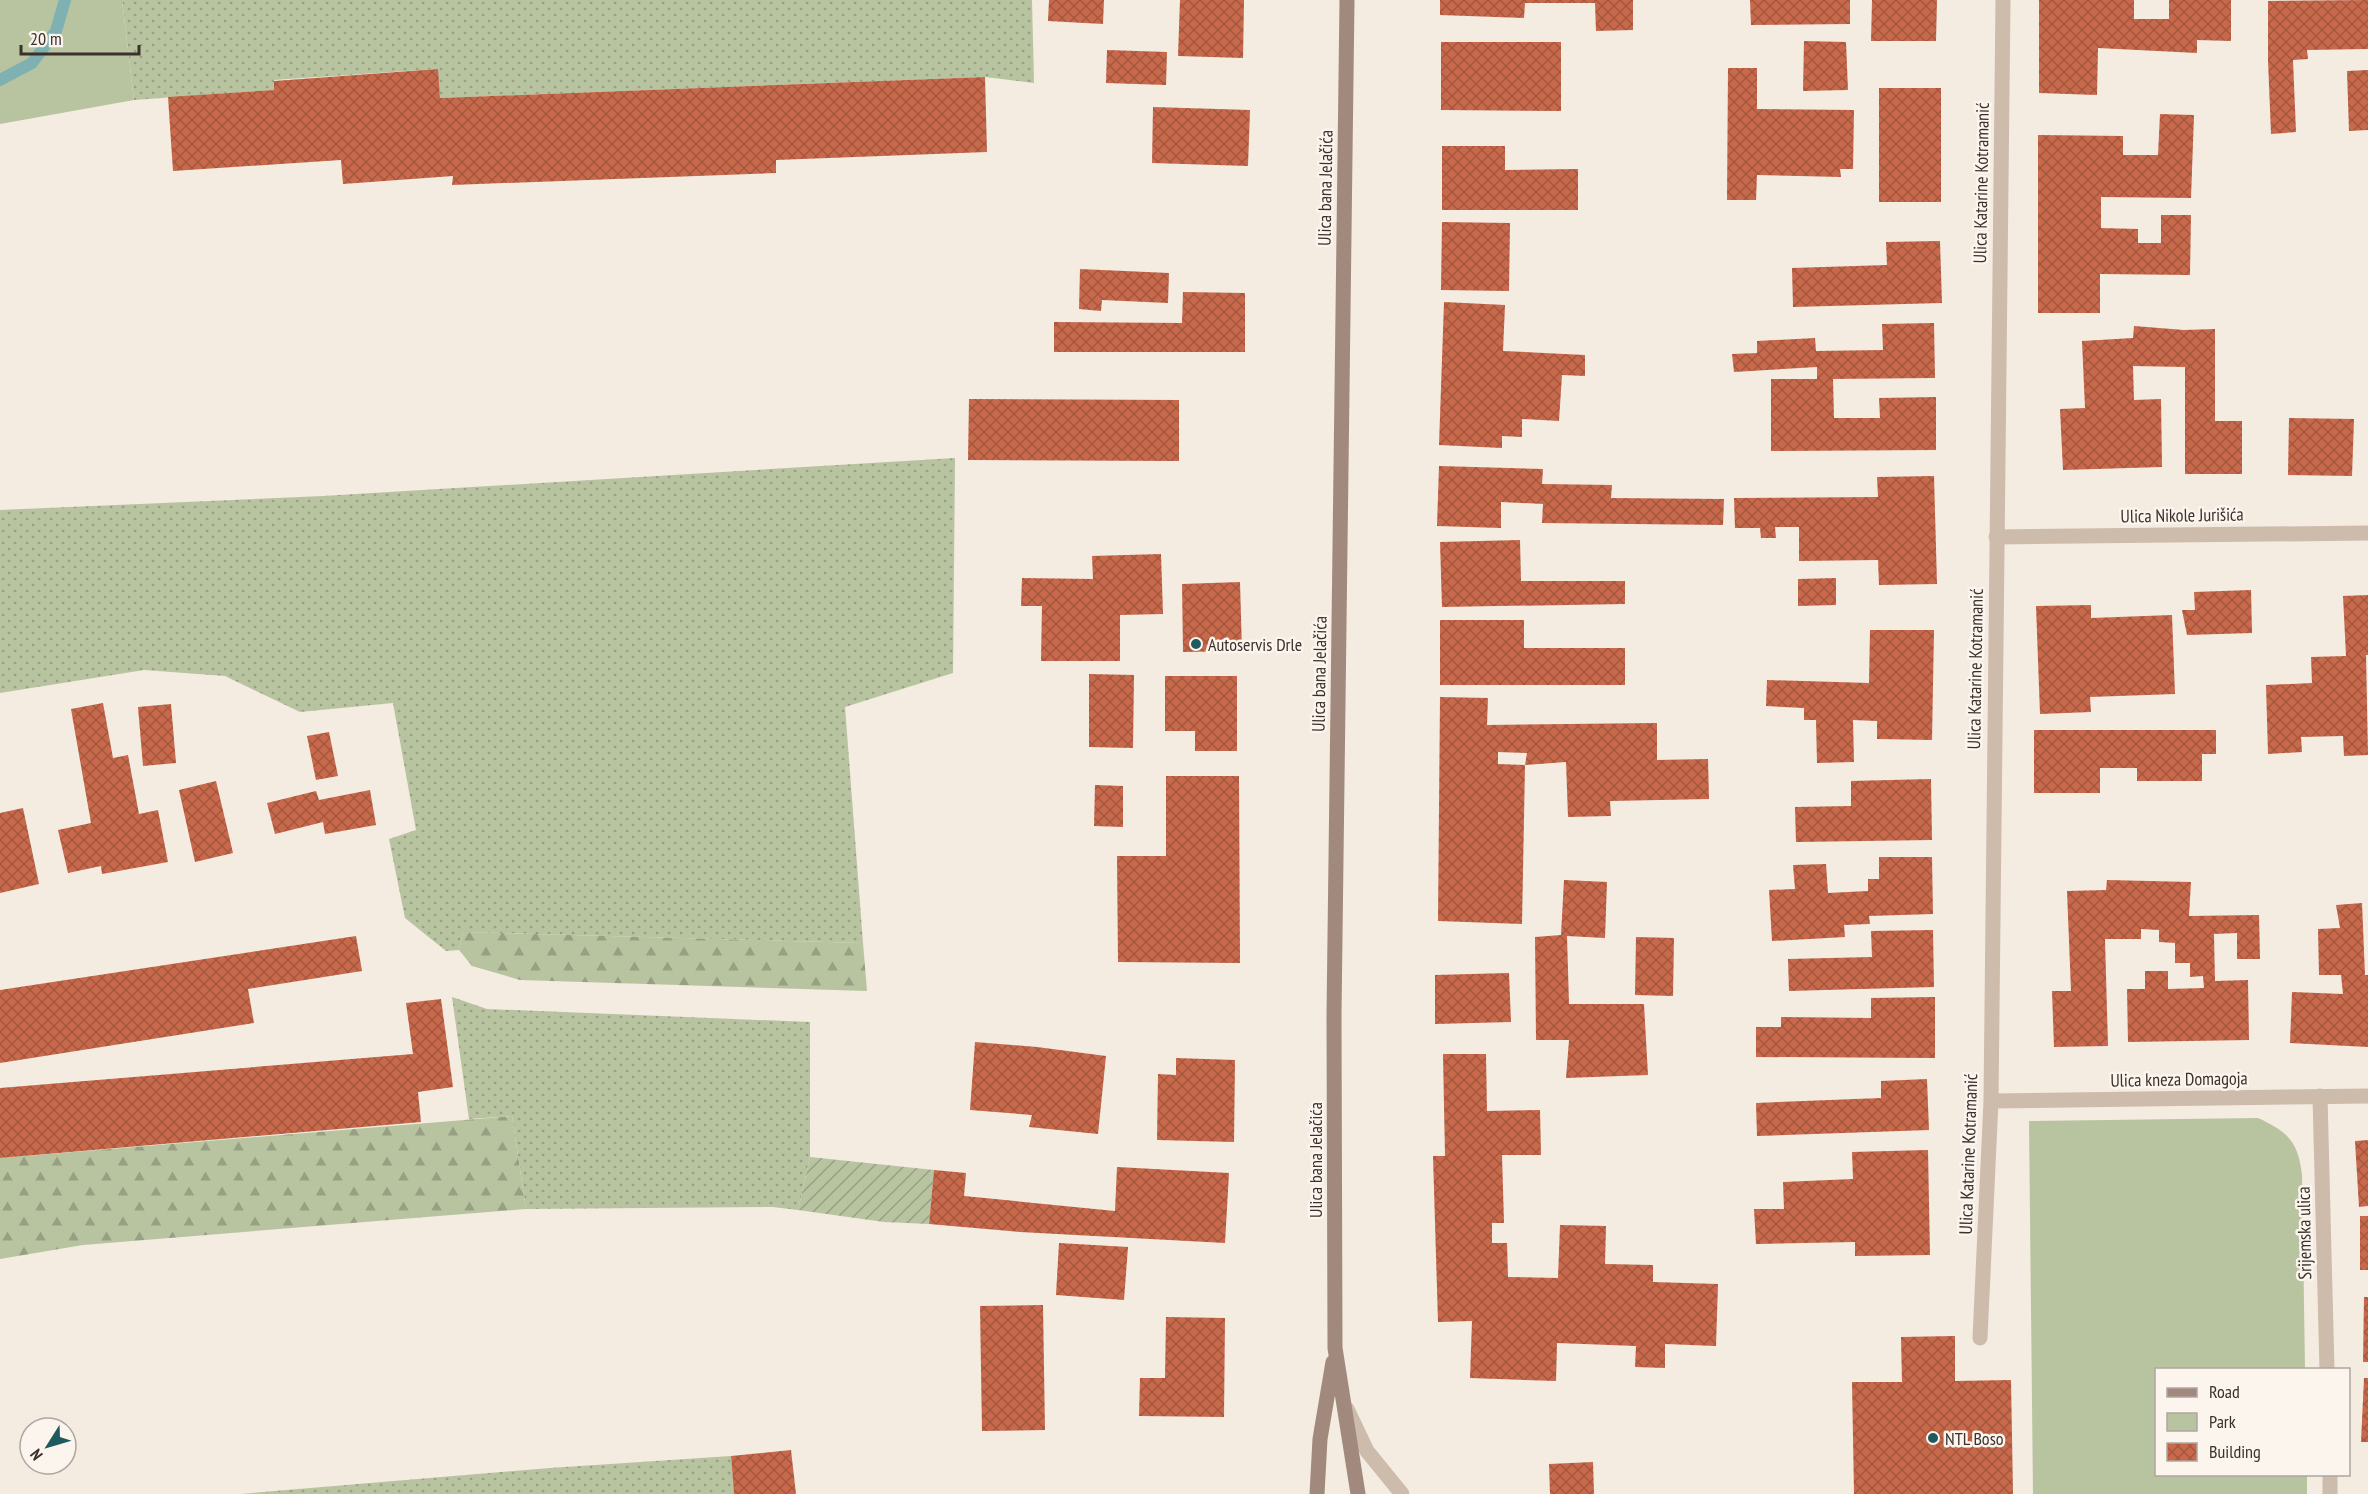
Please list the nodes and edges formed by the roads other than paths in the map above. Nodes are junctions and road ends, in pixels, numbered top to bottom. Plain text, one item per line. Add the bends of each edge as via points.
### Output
1 (1347, 0) edge
2 (2003, 0) edge
3 (2368, 533) edge
4 (1996, 537) junction
5 (2320, 1096) junction
6 (2368, 1096) edge
7 (1990, 1101) junction
8 (1980, 1338) dead end
9 (1335, 1347) junction
10 (2327, 1368) edge
11 (1344, 1403) junction
12 (2330, 1476) edge
13 (1317, 1494) edge
14 (1358, 1494) edge
15 (1402, 1494) edge
16 (2330, 1494) edge

1 - 9 main road, Ulica bana Jelačića via 1335,991
2 - 4 street, Ulica Katarine Kotramanić
3 - 4 street, Ulica Nikole Jurišića
4 - 7 street, Ulica Katarine Kotramanić
5 - 6 street, Ulica kneza Domagoja
5 - 7 street, Ulica kneza Domagoja
5 - 10 street, Srijemska ulica
7 - 8 street, Ulica Katarine Kotramanić
9 - 11 main road, Ulica bana Jelačića
9 - 13 main road, Ulica bana Jelačića via 1320,1439
11 - 14 main road, Ulica bana Jelačića
11 - 15 street via 1367,1451
12 - 16 street

